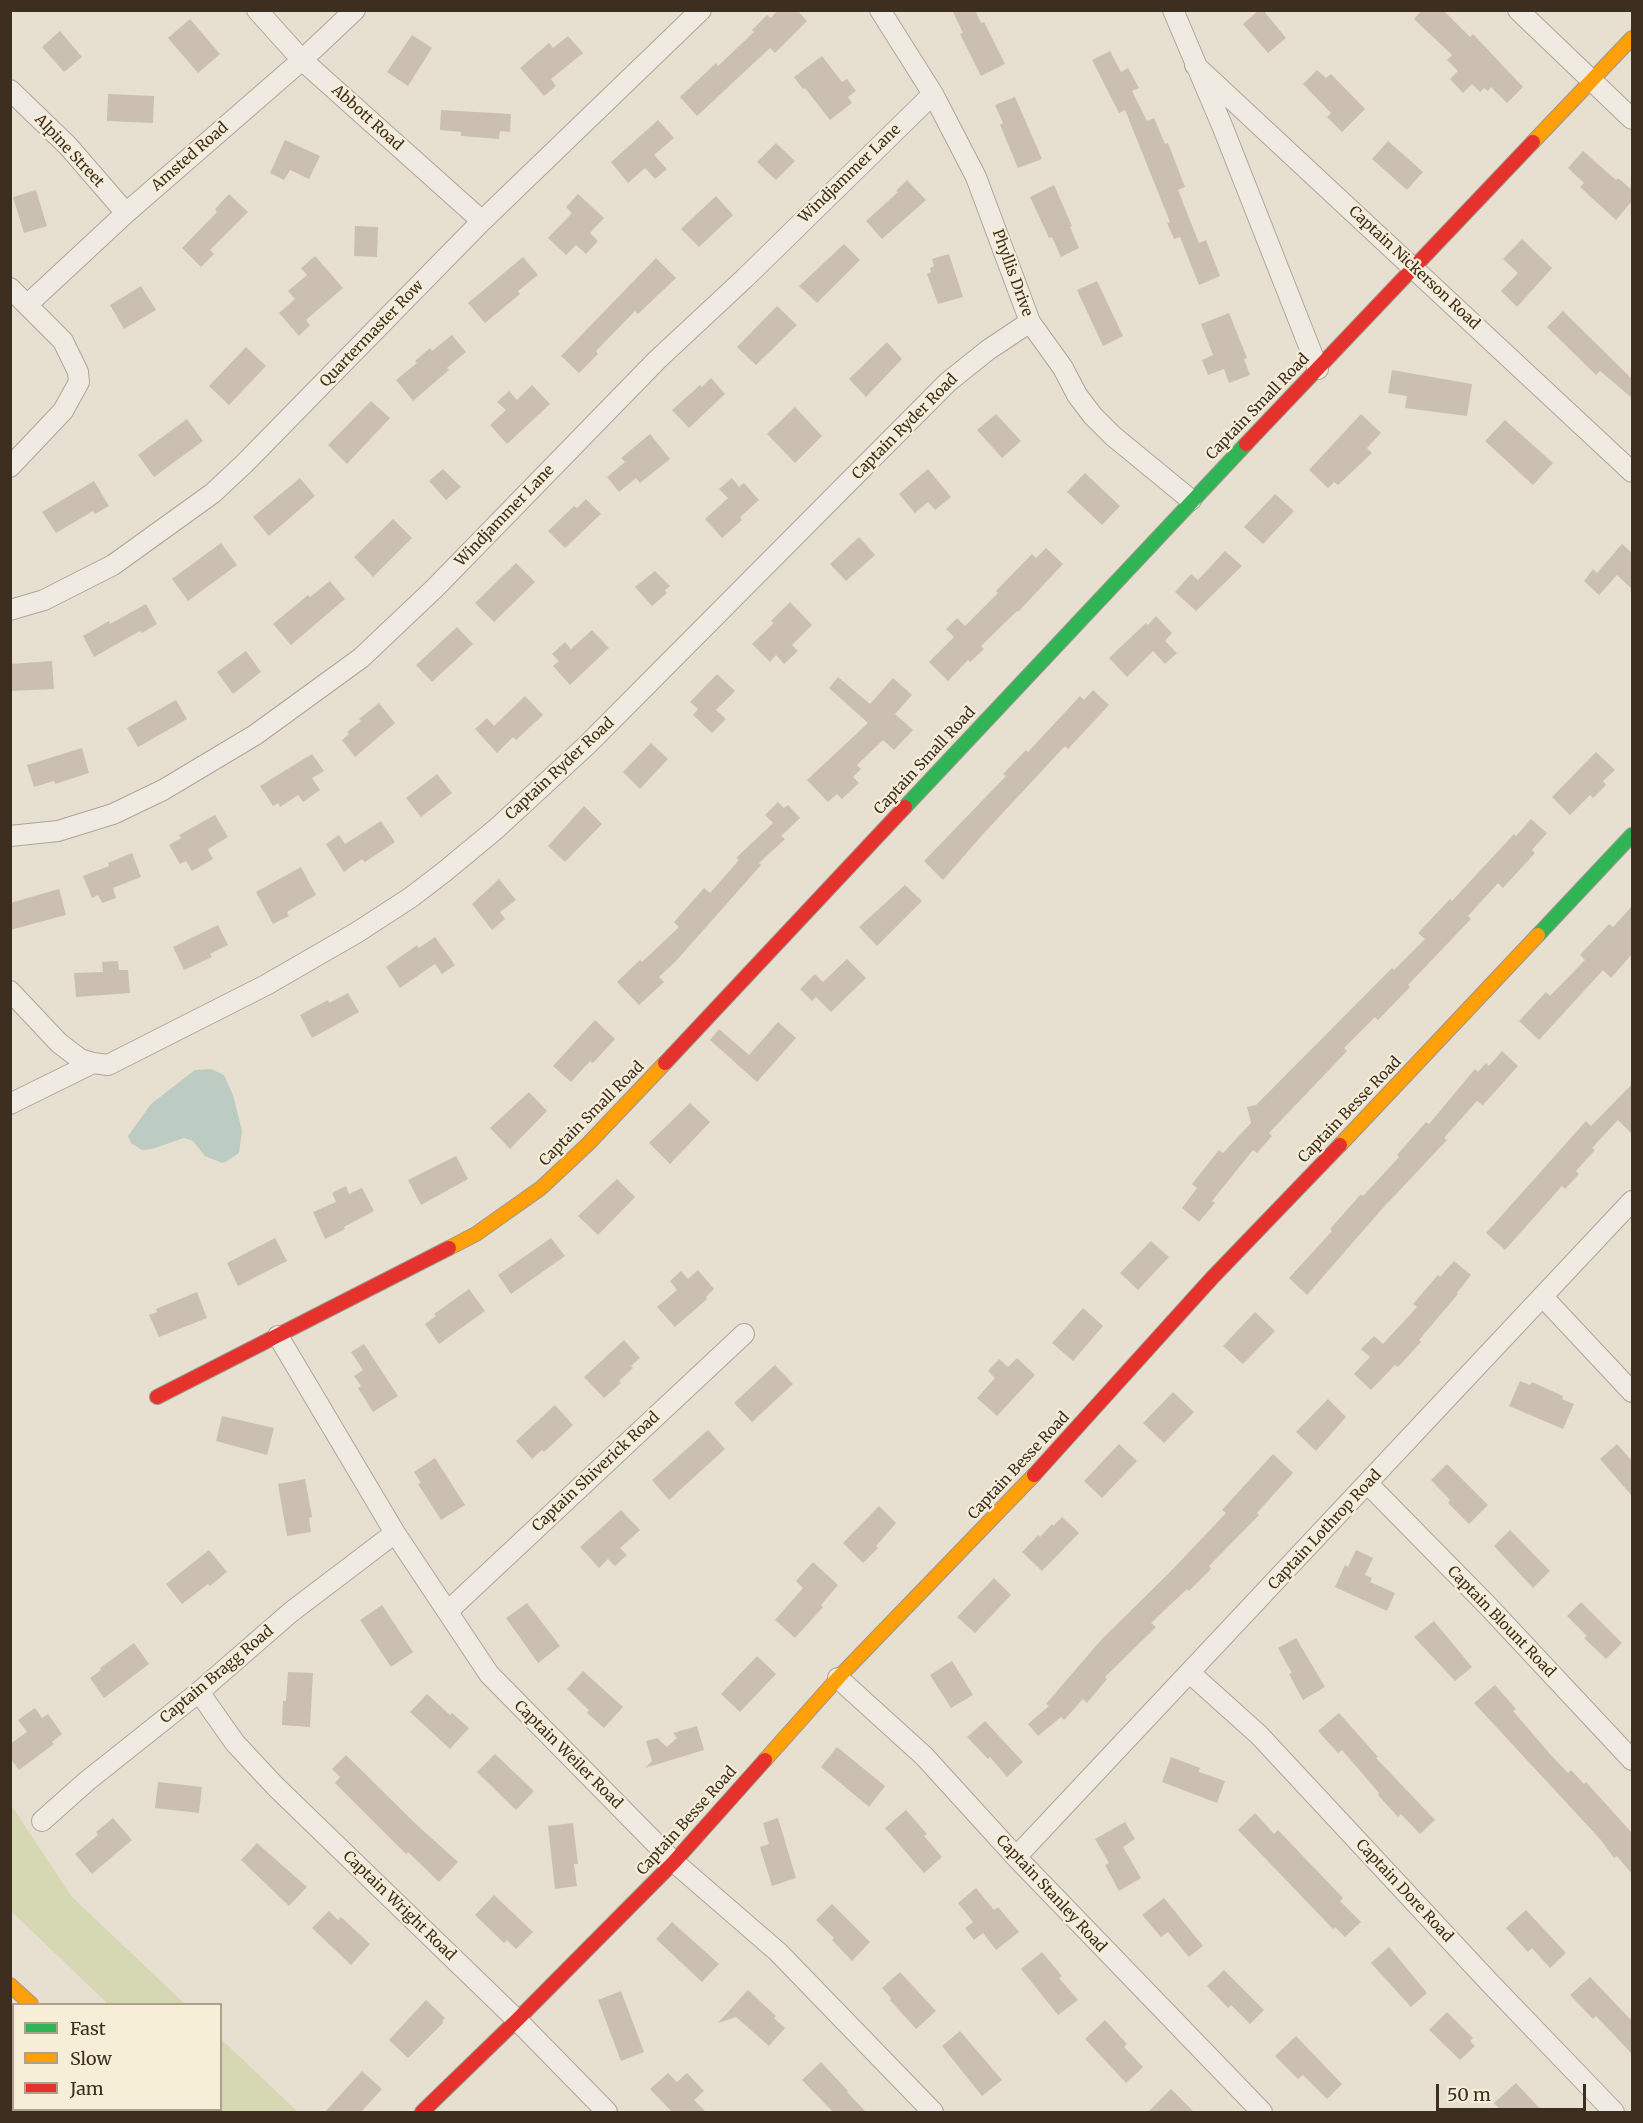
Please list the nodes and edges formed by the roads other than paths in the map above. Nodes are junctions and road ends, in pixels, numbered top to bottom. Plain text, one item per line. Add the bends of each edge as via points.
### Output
1 (257, 10) edge
2 (355, 10) edge
3 (701, 10) edge
4 (880, 10) edge
5 (1173, 10) edge
6 (1518, 10) edge
7 (1632, 38) edge
8 (302, 60) junction
9 (1195, 65) junction
10 (1592, 81) junction
11 (10, 90) edge
12 (933, 94) junction
13 (1632, 119) edge
14 (126, 213) junction
15 (482, 221) junction
16 (1414, 268) junction
17 (10, 288) edge
18 (27, 305) junction
19 (1030, 322) junction
20 (1318, 369) junction
21 (10, 466) edge
22 (1632, 472) edge
23 (1191, 500) junction
24 (10, 610) edge
25 (1632, 834) edge
26 (10, 836) edge
27 (10, 991) edge
28 (93, 1063) junction
29 (10, 1104) edge
30 (1632, 1201) edge
31 (1543, 1297) junction
32 (744, 1334) dead end
33 (278, 1336) junction
34 (1632, 1392) edge
35 (157, 1397) dead end
36 (1368, 1484) junction
37 (395, 1533) junction
38 (448, 1611) junction
39 (1190, 1673) junction
40 (838, 1678) junction
41 (199, 1692) junction
42 (1632, 1760) edge
43 (42, 1821) dead end
44 (1016, 1857) junction
45 (674, 1862) junction
46 (10, 1985) edge
47 (29, 2003) edge
48 (517, 2020) junction
49 (422, 2112) edge
50 (607, 2112) edge
51 (933, 2112) edge
52 (1262, 2112) edge
53 (1614, 2112) edge

1 - 8 street, Abbott Road
2 - 8 street, Amsted Road
3 - 15 street, Quartermaster Row
4 - 12 street, Phyllis Drive
5 - 9 street, Captain Nickerson Road
6 - 10 street
7 - 10 street, Captain Small Road
8 - 14 street, Amsted Road
8 - 15 street, Abbott Road
9 - 16 street, Captain Nickerson Road
9 - 20 street, Captain Nickerson Road
10 - 13 street
10 - 16 street, Captain Small Road
11 - 14 street, Alpine Street via 68,146
12 - 19 street, Phyllis Drive via 976,177
12 - 26 street, Windjammer Lane via 657,360 435,588 361,658 255,735 163,790 113,814 58,831
14 - 18 street, Amsted Road
15 - 24 street, Quartermaster Row via 213,493 113,565 44,600
16 - 20 street, Captain Small Road
16 - 22 street, Captain Nickerson Road
17 - 18 street
18 - 21 street via 63,341 79,382 63,411
19 - 23 street, Phyllis Drive via 1093,416
19 - 28 street, Captain Ryder Road via 948,382 586,745 444,872 356,933 266,985 108,1065
20 - 23 street, Captain Small Road
23 - 33 street, Captain Small Road via 658,1071 541,1188 476,1234
25 - 40 street, Captain Besse Road via 1212,1278 1054,1454
27 - 28 street via 59,1043 80,1059
28 - 29 street, Captain Ryder Road
30 - 31 street, Captain Lothrop Road
31 - 34 street
31 - 36 street, Captain Lothrop Road
32 - 38 street, Captain Shiverick Road
33 - 35 street, Captain Small Road
33 - 37 street, Captain Weiler Road
36 - 39 street, Captain Lothrop Road
36 - 42 street, Captain Blount Road
37 - 38 street, Captain Weiler Road
37 - 41 street, Captain Bragg Road via 291,1612
38 - 45 street, Captain Weiler Road via 489,1674
39 - 44 street, Captain Lothrop Road
39 - 53 street, Captain Dore Road via 1258,1735
40 - 44 street, Captain Stanley Road via 924,1756
40 - 45 street, Captain Besse Road
41 - 43 street, Captain Bragg Road
41 - 48 street, Captain Wright Road via 235,1743 275,1786
44 - 52 street, Captain Stanley Road
45 - 48 street, Captain Besse Road
45 - 51 street, Captain Weiler Road via 778,1952
46 - 47 street
48 - 49 street, Captain Besse Road
48 - 50 street, Captain Wright Road

